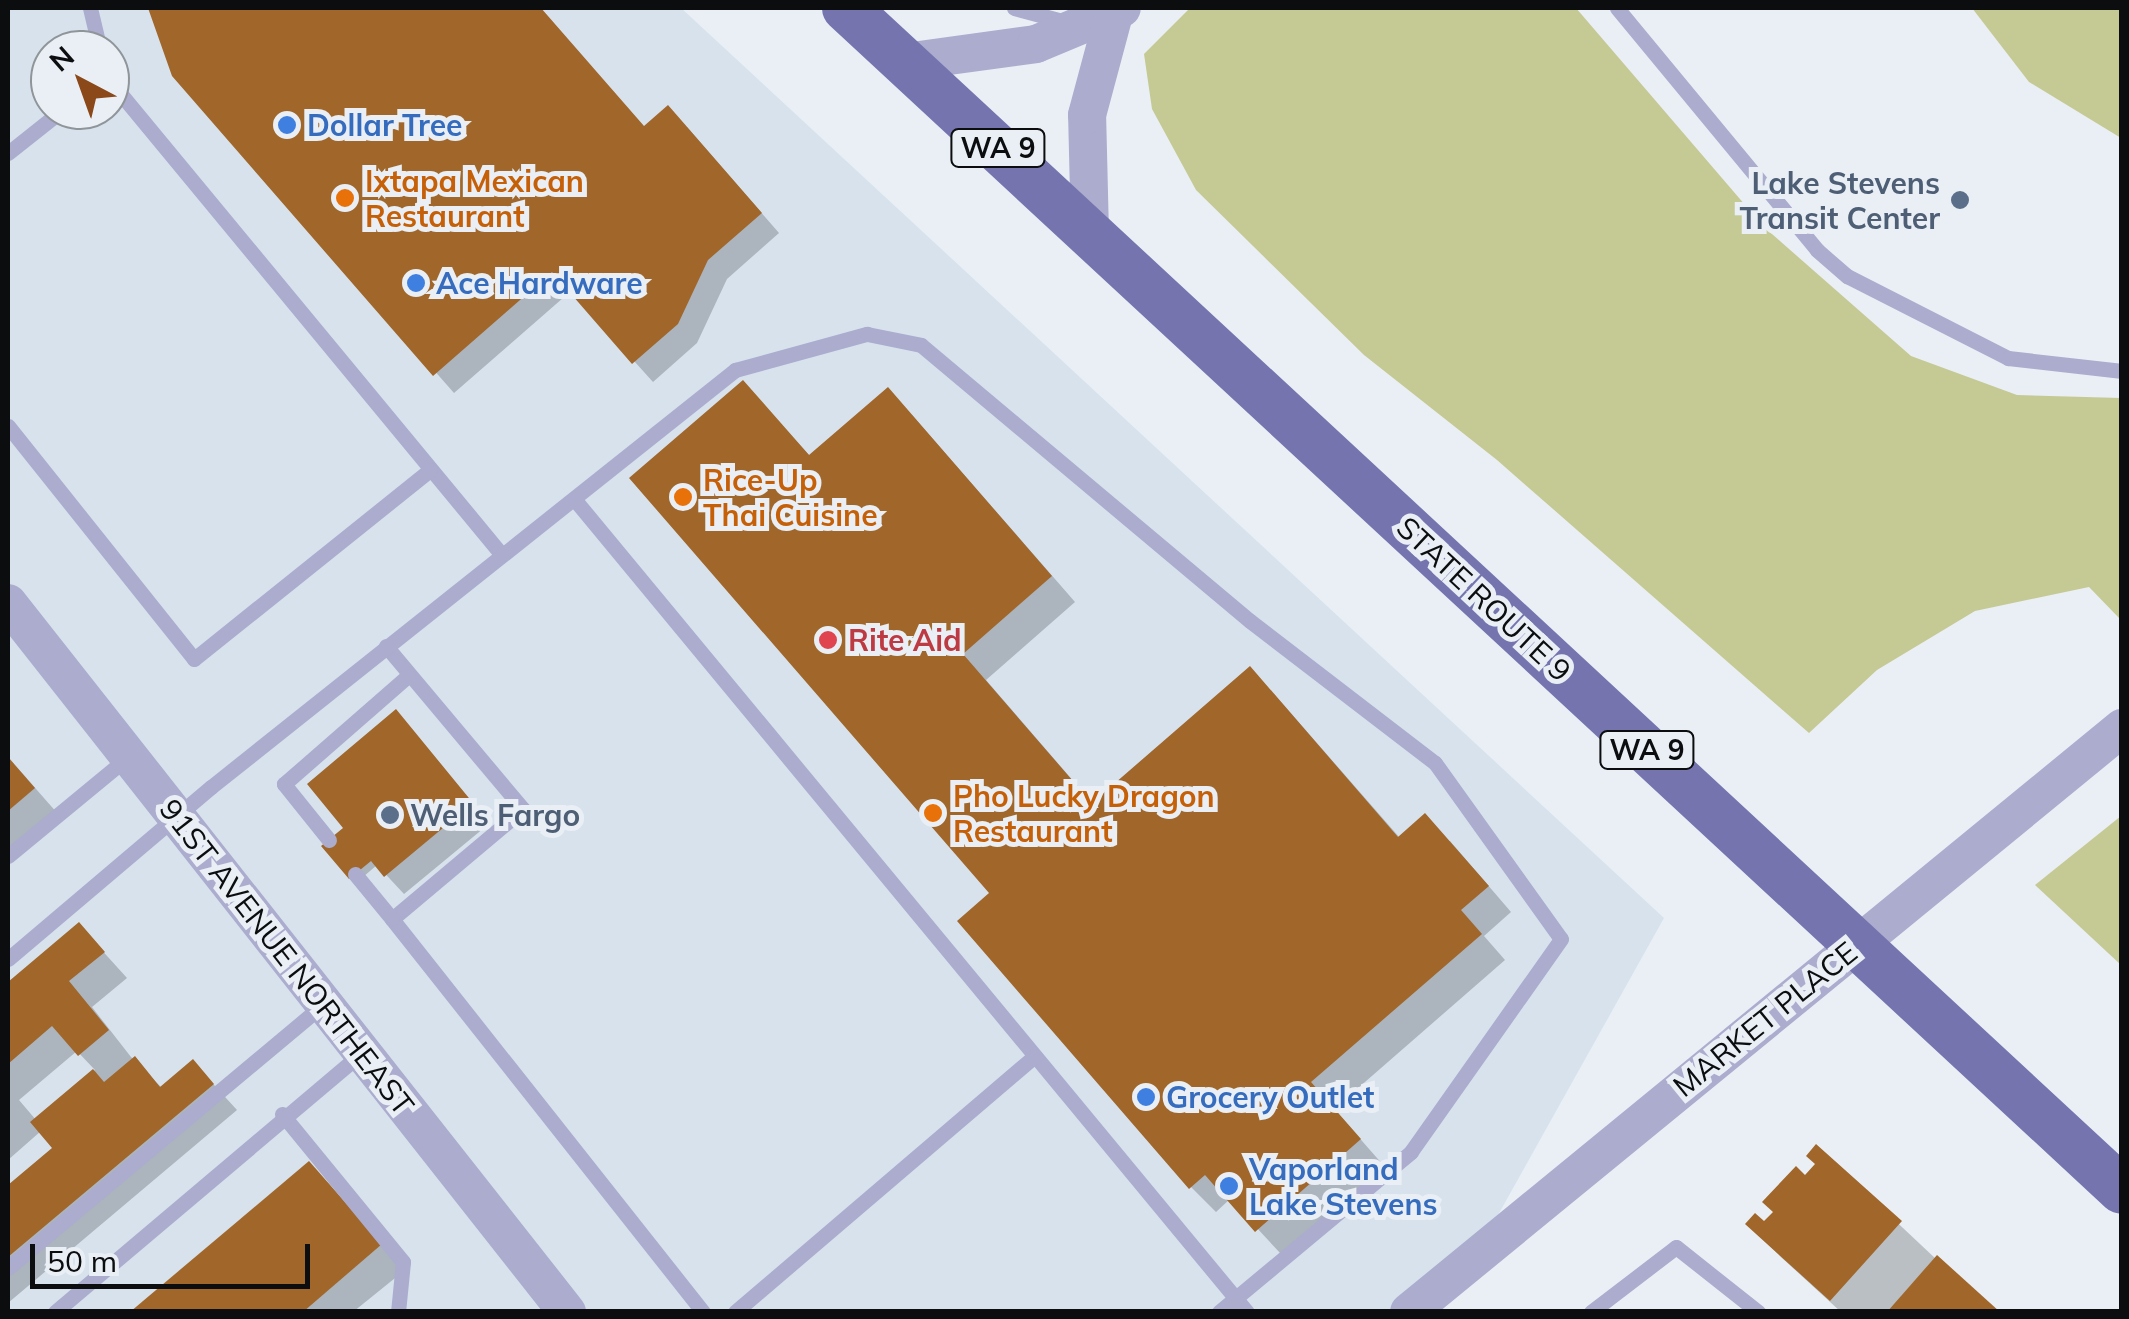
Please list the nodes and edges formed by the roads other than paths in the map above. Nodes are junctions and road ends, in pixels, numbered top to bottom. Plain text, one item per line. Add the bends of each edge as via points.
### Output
1 (846, 8) edge
2 (1014, 8) edge
3 (1617, 8) edge
4 (1118, 11) edge
5 (905, 62) junction
6 (130, 105) edge
7 (37, 130) edge
8 (8, 153) edge
9 (1090, 234) junction
10 (2122, 371) edge
11 (8, 426) edge
12 (430, 470) junction
13 (575, 500) junction
14 (502, 555) junction
15 (8, 603) edge
16 (386, 646) junction
17 (408, 676) junction
18 (2122, 728) edge
19 (131, 754) junction
20 (177, 815) junction
21 (329, 840) dead end
22 (8, 856) edge
23 (355, 874) dead end
24 (392, 918) junction
25 (1856, 944) junction
26 (8, 959) edge
27 (321, 1006) junction
28 (360, 1054) junction
29 (1035, 1056) junction
30 (282, 1114) junction
31 (2122, 1190) edge
32 (8, 1268) edge
33 (1236, 1298) junction
34 (55, 1312) edge
35 (398, 1312) edge
36 (566, 1312) edge
37 (702, 1312) edge
38 (735, 1312) edge
39 (1219, 1312) edge
40 (1246, 1312) edge
41 (1409, 1312) edge
42 (1591, 1312) edge
43 (1758, 1312) edge

1 - 5 main road, STATE ROUTE 9 / WA 9
2 - 4 lane via 1048,21
3 - 10 lane via 1817,250 1847,276 2008,358
4 - 5 street via 985,56
4 - 9 street via 1087,115
5 - 9 main road, STATE ROUTE 9 / WA 9
6 - 12 lane
7 - 8 lane
9 - 25 main road, STATE ROUTE 9 / WA 9
11 - 12 lane via 194,659
12 - 14 lane
13 - 14 lane
13 - 29 lane
13 - 33 lane via 736,370 867,334 921,345 1250,621 1434,762 1561,939 1412,1152
14 - 16 lane
15 - 19 street, 91ST AVENUE NORTHEAST
16 - 17 lane
16 - 20 lane
17 - 21 lane via 284,784
17 - 24 lane via 523,809
18 - 25 street, MARKET PLACE
19 - 20 street, 91ST AVENUE NORTHEAST
19 - 22 lane
20 - 26 lane
20 - 27 street, 91ST AVENUE NORTHEAST
23 - 24 lane
24 - 37 lane
25 - 31 main road, STATE ROUTE 9 / WA 9
25 - 41 street, MARKET PLACE
27 - 28 street, 91ST AVENUE NORTHEAST
27 - 32 lane
28 - 30 lane
28 - 36 street, 91ST AVENUE NORTHEAST
29 - 33 lane
29 - 38 lane
30 - 34 lane
30 - 35 lane via 403,1262
33 - 39 lane
33 - 40 lane
42 - 43 lane via 1676,1248

